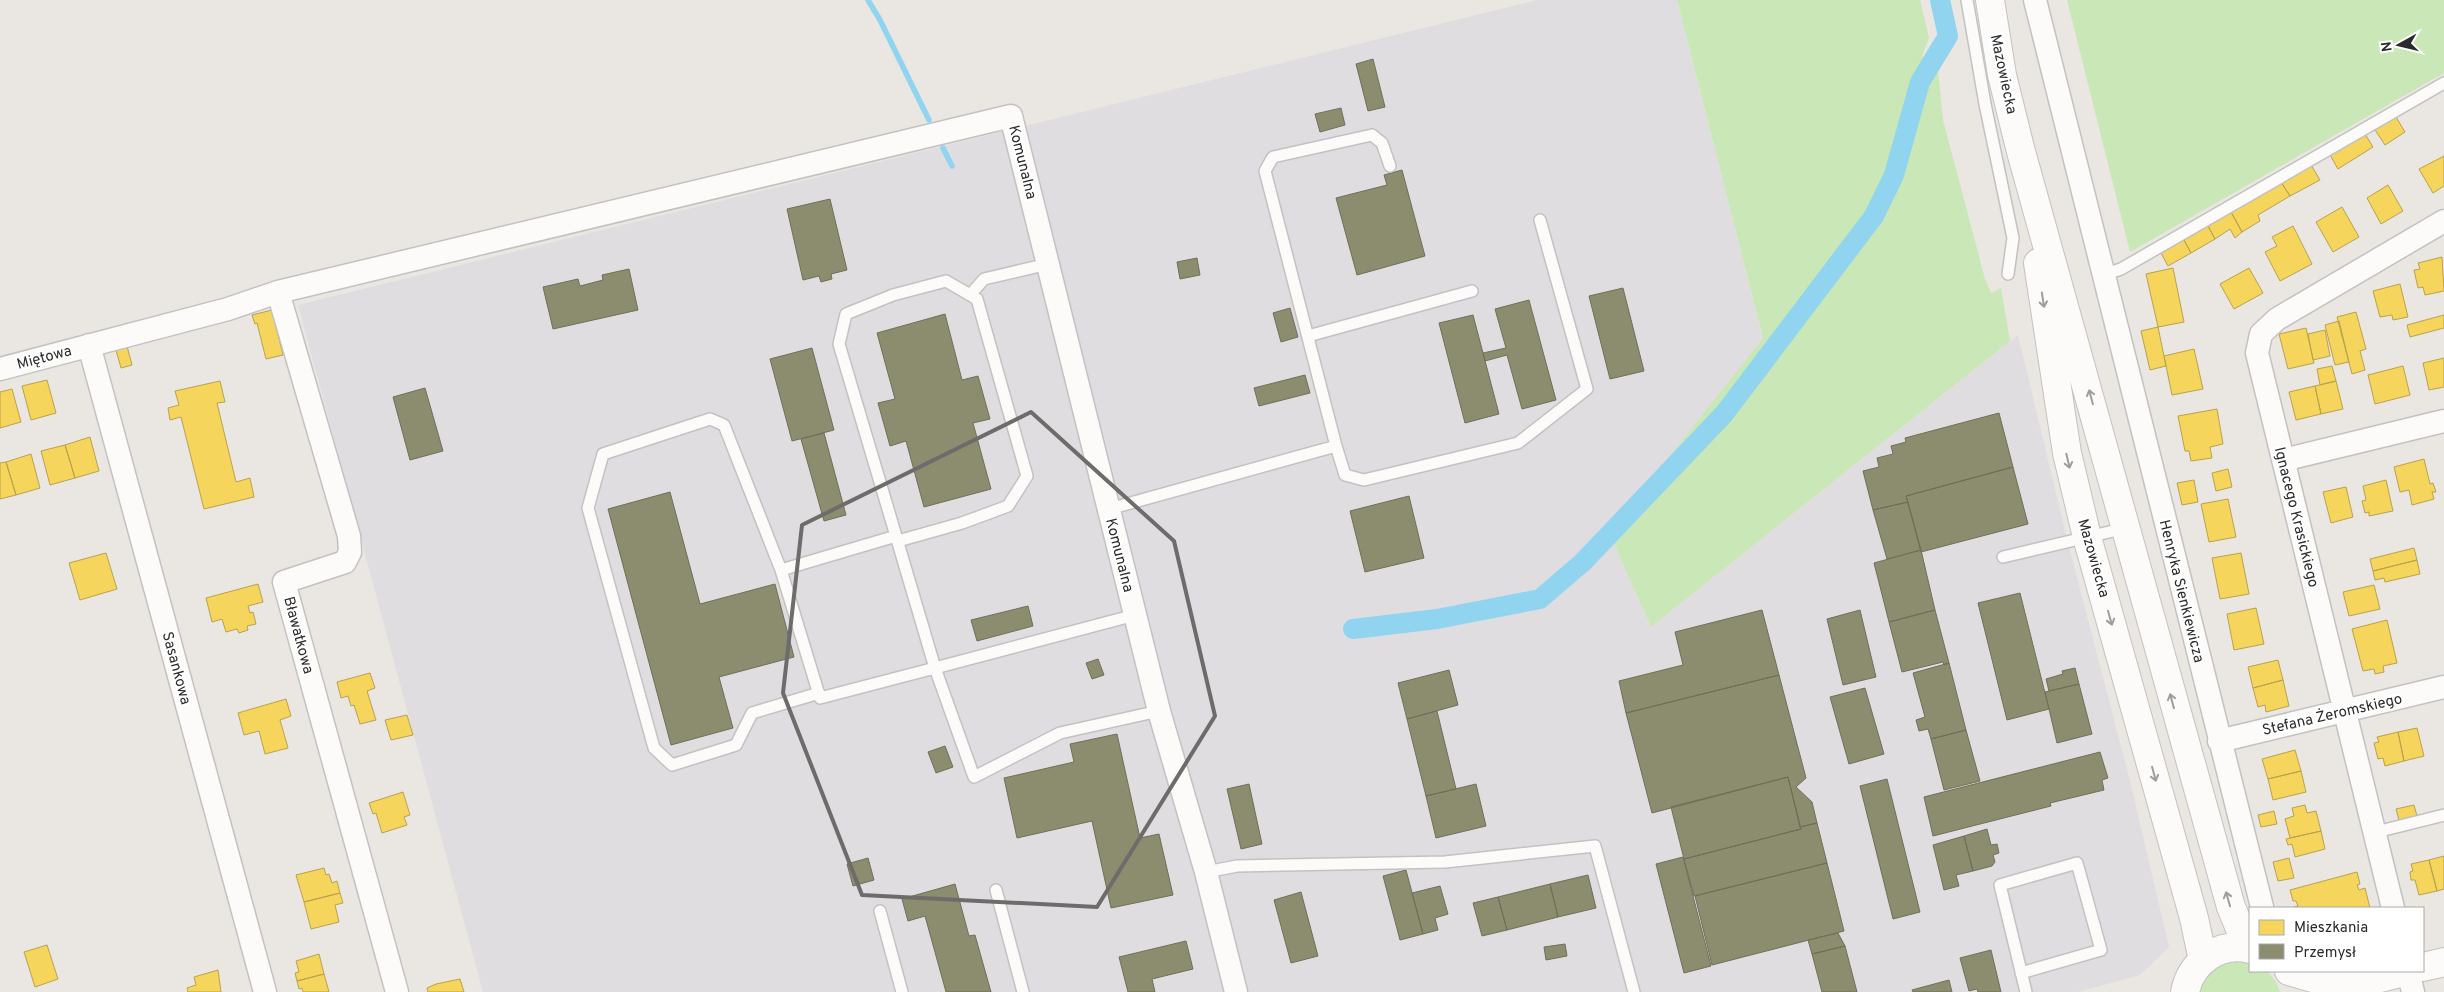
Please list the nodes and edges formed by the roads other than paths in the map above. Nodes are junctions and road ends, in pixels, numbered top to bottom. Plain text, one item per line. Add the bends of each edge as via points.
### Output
1 (1966, 0) edge
2 (1990, 0) edge
3 (2035, 0) edge
4 (2444, 83) edge
5 (1011, 116) joint
6 (2020, 148) junction
7 (1390, 166) dead end
8 (1540, 220) dead end
9 (2444, 221) edge
10 (1048, 264) junction
11 (2008, 274) dead end
12 (2103, 275) junction
13 (1472, 291) dead end
14 (278, 292) junction
15 (970, 295) junction
16 (1308, 336) junction
17 (89, 344) junction
18 (0, 369) edge
19 (2444, 421) edge
20 (1336, 446) junction
21 (2283, 460) junction
22 (1109, 509) junction
23 (2126, 528) junction
24 (2087, 537) junction
25 (897, 538) junction
26 (2003, 557) dead end
27 (781, 570) junction
28 (1135, 615) junction
29 (935, 668) junction
30 (2444, 687) edge
31 (818, 693) junction
32 (1159, 711) junction
33 (2346, 712) junction
34 (2220, 741) junction
35 (2444, 815) edge
36 (2376, 832) junction
37 (1206, 872) junction
38 (996, 890) dead end
39 (2262, 907) edge
40 (2393, 907) edge
41 (880, 911) dead end
42 (2249, 940) edge
43 (2249, 949) edge
44 (2203, 960) junction
45 (2444, 962) edge
46 (2424, 967) edge
47 (2283, 972) edge
48 (2292, 972) edge
49 (2405, 972) edge
50 (2408, 972) edge
51 (2021, 973) junction
52 (2363, 986) edge
53 (2183, 989) edge
54 (265, 992) edge
55 (397, 992) edge
56 (902, 992) edge
57 (1023, 992) edge
58 (1236, 992) edge
59 (1634, 992) edge
60 (2026, 992) edge
61 (2292, 992) edge
62 (2413, 992) edge

1 - 11 lane via 2013,238
2 - 6 main road, Mazowiecka via 2002,75
3 - 12 street, Henryka Sienkiewicza
4 - 12 lane via 2121,269
5 - 10 street, Komunalna
5 - 14 street, Miętowa
23 -> 6 main road, Mazowiecka
6 -> 24 main road, Mazowiecka via 2067,453
7 - 16 lane via 1382,143 1372,135 1273,157 1265,171
8 - 20 lane via 1586,389 1518,443 1364,480 1345,475
9 - 21 street, Ignacego Krasickiego via 2277,319 2261,334 2257,353
10 - 15 lane via 984,279
10 - 22 street, Komunalna
12 - 34 street, Henryka Sienkiewicza
13 - 16 lane
14 - 17 street, Miętowa via 228,309
14 - 55 street, Bławatkowa via 349,536 350,552 345,562 284,582
15 - 25 lane via 978,299 1027,476 1008,506 962,523
15 - 25 lane via 946,280 893,295 846,314 839,344
16 - 20 lane
17 - 18 street, Miętowa
17 - 54 street, Sasankowa
19 - 21 street
20 - 22 lane
21 - 33 street, Ignacego Krasickiego
22 - 28 street, Komunalna
23 - 24 lane
42 -> 23 main road, Mazowiecka via 2230,907
24 - 26 lane
24 -> 44 main road, Mazowiecka
25 - 27 lane
25 - 29 lane
27 - 31 lane
27 - 31 lane via 724,425 710,419 603,454 588,508 654,748 672,764 736,745 752,712
28 - 29 lane
28 - 32 street, Komunalna
29 - 31 lane via 820,698
29 - 32 lane via 974,777 1060,733
30 - 33 street, Stefana Żeromskiego
32 - 37 street, Komunalna
33 - 34 street, Stefana Żeromskiego
33 - 36 street, Ignacego Krasickiego
34 - 39 street, Henryka Sienkiewicza
35 - 36 lane
36 - 40 street, Ignacego Krasickiego
37 - 58 street, Komunalna
37 - 59 lane via 1237,866 1445,862 1595,846
38 - 57 lane
41 - 56 lane
43 - 44 main road via 2230,948
44 - 53 main road via 2193,970
45 - 46 main road
47 - 61 main road
48 - 52 main road via 2323,981 2346,978
49 - 52 main road
50 - 62 street
51 - 51 lane via 2000,885 2077,863 2101,950
51 - 60 lane

